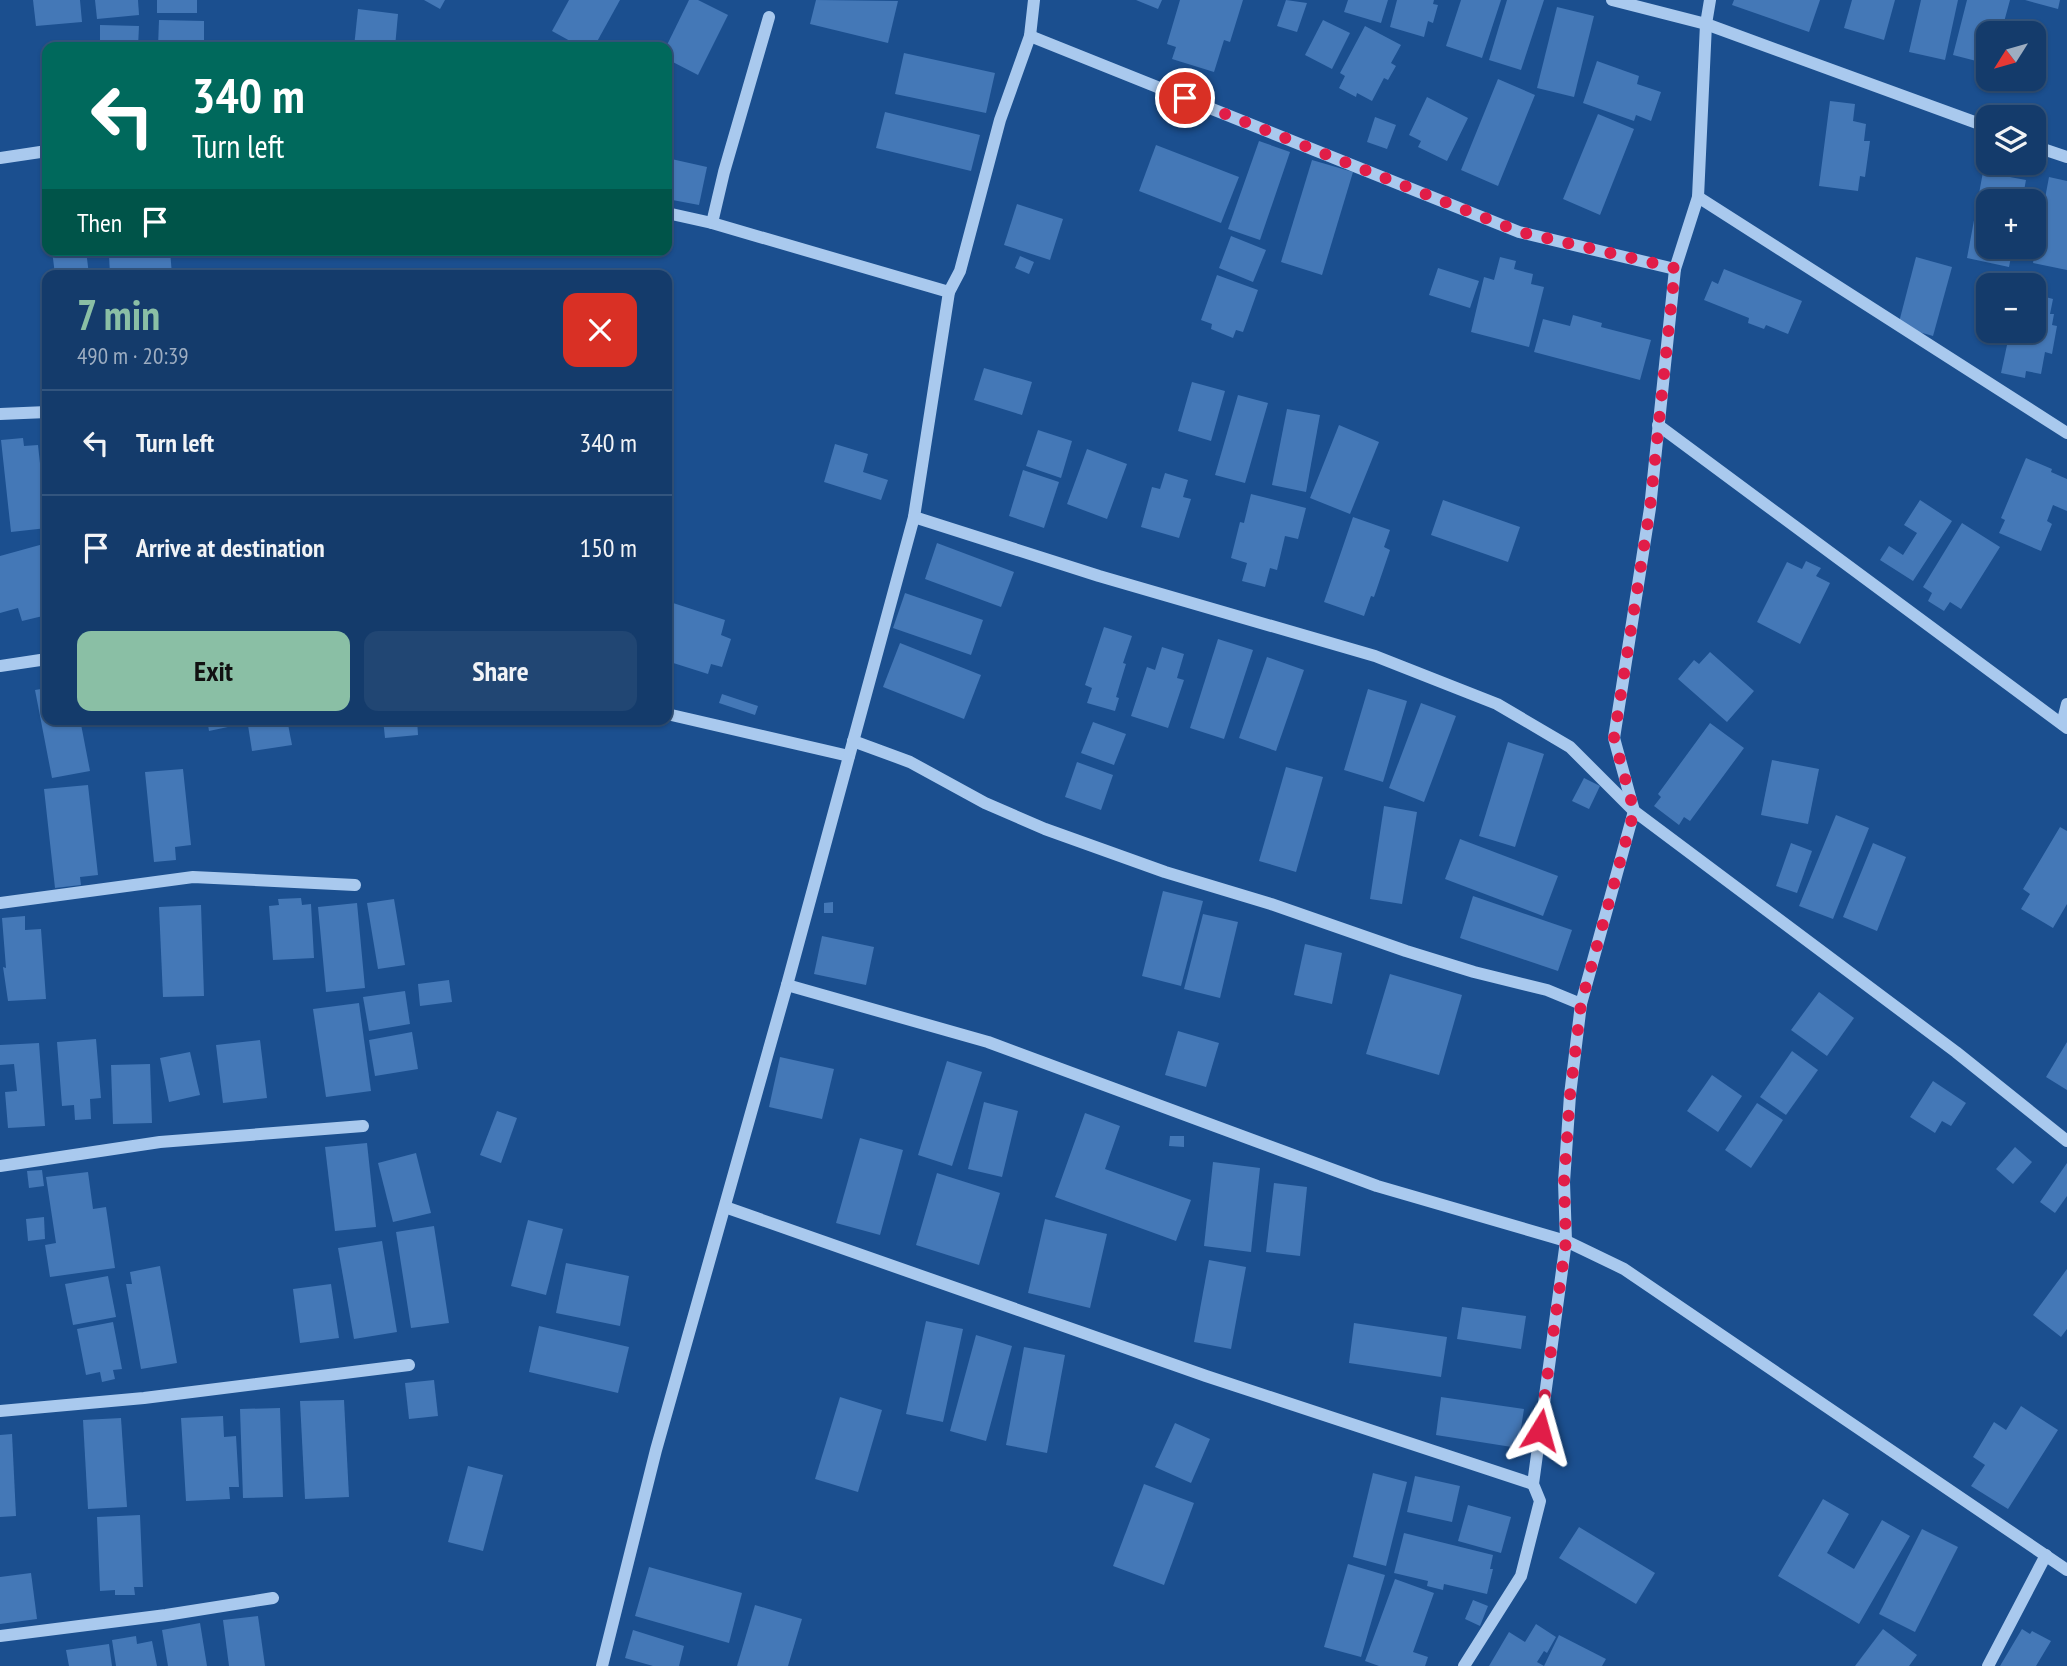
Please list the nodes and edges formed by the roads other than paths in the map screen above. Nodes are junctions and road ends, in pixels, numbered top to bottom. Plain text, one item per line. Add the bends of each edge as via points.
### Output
1 (1034, 0) edge
2 (1612, 0) edge
3 (1710, 0) edge
4 (769, 17) dead end
5 (1706, 24) junction
6 (1030, 36) junction
7 (1976, 123) edge
8 (2046, 150) edge
9 (42, 152) edge
10 (2067, 157) edge
11 (0, 158) edge
12 (1698, 197) junction
13 (672, 214) edge
14 (712, 223) junction
15 (1675, 268) junction
16 (949, 292) junction
17 (42, 412) edge
18 (0, 414) edge
19 (1658, 425) junction
20 (2067, 433) edge
21 (914, 517) junction
22 (42, 660) edge
23 (0, 666) edge
24 (2067, 704) edge
25 (672, 715) edge
26 (2065, 726) edge
27 (853, 741) junction
28 (849, 755) junction
29 (1634, 811) junction
30 (355, 885) dead end
31 (0, 903) edge
32 (787, 985) junction
33 (1581, 1004) junction
34 (363, 1126) dead end
35 (2067, 1142) edge
36 (0, 1166) edge
37 (724, 1207) junction
38 (1566, 1241) junction
39 (409, 1365) dead end
40 (0, 1411) edge
41 (1533, 1484) junction
42 (2046, 1555) junction
43 (2067, 1570) edge
44 (273, 1598) dead end
45 (0, 1636) edge
46 (602, 1666) edge
47 (1464, 1666) edge
48 (1988, 1666) edge

1 - 6 street
2 - 5 street
3 - 5 street
4 - 14 street
5 - 7 street
5 - 12 street
6 - 15 street via 1520,232
6 - 16 street via 1000,120 960,271
8 - 10 street
9 - 11 street
12 - 15 street
12 - 20 street
13 - 14 street
14 - 16 street
15 - 19 street
16 - 21 street
17 - 18 street
19 - 26 street
19 - 29 street via 1650,508 1614,738
21 - 27 street
21 - 29 street via 1375,656 1497,704 1570,747
22 - 23 street
24 - 26 street
25 - 28 street
27 - 28 street
27 - 33 street via 910,762 985,803 1165,872
28 - 32 street
29 - 33 street
29 - 35 street via 1956,1052
30 - 31 street via 194,877
32 - 37 street
32 - 38 street via 988,1042 1377,1186
33 - 38 street via 1564,1182
34 - 36 street via 160,1142
37 - 41 street via 1206,1376
37 - 46 street
38 - 41 street
38 - 42 street via 1624,1269
39 - 40 street
41 - 47 street via 1540,1501 1521,1576
42 - 43 street
42 - 48 street
44 - 45 street

